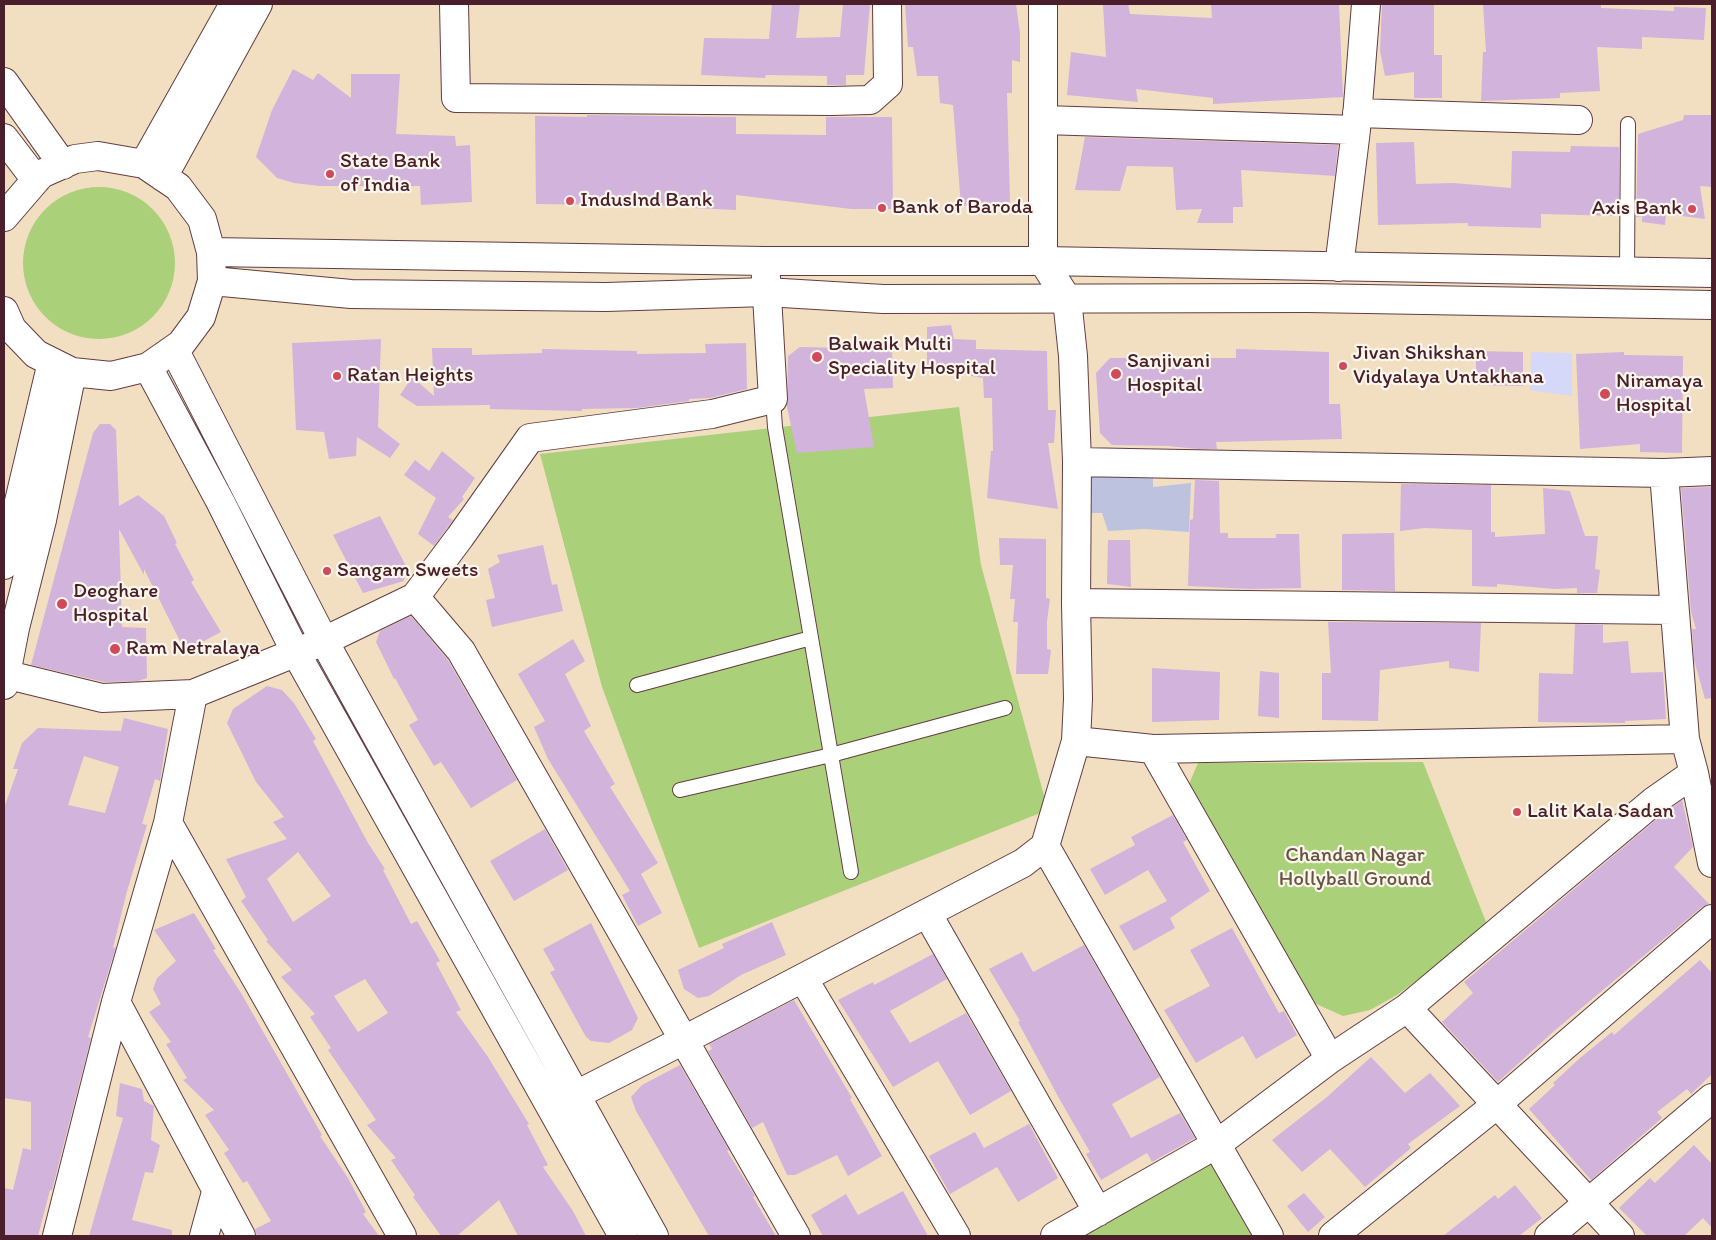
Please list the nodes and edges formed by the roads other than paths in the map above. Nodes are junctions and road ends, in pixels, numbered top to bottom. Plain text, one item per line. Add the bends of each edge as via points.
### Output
1 (234, 4) edge
2 (258, 4) edge
3 (454, 4) edge
4 (887, 4) edge
5 (1043, 4) edge
6 (1366, 4) edge
7 (4, 82) edge
8 (1044, 120) junction
9 (1578, 120) dead end
10 (1356, 122) junction
11 (1628, 124) dead end
12 (4, 138) edge
13 (63, 164) junction
14 (154, 171) junction
15 (36, 180) junction
16 (4, 217) edge
17 (212, 252) junction
18 (765, 261) junction
19 (1043, 261) junction
20 (1339, 268) junction
21 (1627, 271) junction
22 (1712, 272) edge
23 (212, 281) junction
24 (766, 292) junction
25 (1067, 299) junction
26 (1712, 305) edge
27 (4, 311) edge
28 (174, 349) junction
29 (62, 367) junction
30 (148, 367) junction
31 (773, 399) junction
32 (1077, 462) junction
33 (1712, 471) edge
34 (1664, 473) junction
35 (10, 503) edge
36 (42, 520) junction
37 (4, 565) edge
38 (415, 597) junction
39 (1076, 603) junction
40 (1674, 610) junction
41 (811, 638) junction
42 (324, 641) junction
43 (296, 653) junction
44 (5, 678) edge
45 (637, 685) dead end
46 (193, 694) junction
47 (1005, 708) dead end
48 (1685, 739) junction
49 (1076, 740) junction
50 (1153, 749) junction
51 (831, 755) junction
52 (1694, 773) junction
53 (680, 790) dead end
54 (168, 823) junction
55 (1045, 846) junction
56 (1712, 863) edge
57 (851, 872) dead end
58 (927, 913) junction
59 (1712, 919) edge
60 (803, 978) junction
61 (116, 1002) junction
62 (1407, 1008) junction
63 (684, 1040) junction
64 (1330, 1059) junction
65 (562, 1100) junction
66 (1496, 1105) junction
67 (1708, 1111) edge
68 (1218, 1144) junction
69 (216, 1192) junction
70 (1589, 1202) junction
71 (1098, 1212) junction
72 (57, 1236) edge
73 (204, 1236) edge
74 (241, 1236) edge
75 (402, 1236) edge
76 (623, 1236) edge
77 (654, 1236) edge
78 (796, 1236) edge
79 (956, 1236) edge
80 (1055, 1236) edge
81 (1269, 1236) edge
82 (1333, 1236) edge
83 (1548, 1236) edge
84 (1620, 1236) edge

1 - 14 street
2 - 14 street
3 - 4 street via 456,98 832,101 870,100 888,84
5 - 8 street
6 - 10 street
7 - 13 street
8 - 10 street
8 - 19 street
9 - 10 street
10 - 20 street
11 - 21 lane
12 - 15 street
13 - 14 street via 98,156
13 - 15 street via 41,174
14 - 17 street via 178,187 202,219
15 - 16 street
17 - 18 street
17 - 23 street
18 - 19 street
18 - 24 street
19 - 20 street
19 - 25 street
20 - 21 street
21 - 22 street
23 - 24 street via 351,294 606,297
23 - 28 street via 201,317
24 - 25 street via 883,299
24 - 31 street
25 - 26 street via 1308,298
25 - 32 street
27 - 29 street via 12,330 36,354
28 - 30 street
28 - 42 street
29 - 30 street via 111,376
29 - 35 street
29 - 36 street
30 - 43 street
31 - 38 street via 712,414 530,438
31 - 41 lane via 775,428
32 - 34 street
32 - 39 street
33 - 34 street
34 - 40 street
35 - 36 street
35 - 37 street
36 - 44 street
38 - 42 street
38 - 63 street via 461,651
39 - 40 street
39 - 49 street
40 - 48 street
41 - 45 lane
41 - 51 lane
42 - 43 street
42 - 65 street
43 - 46 street
43 - 65 street
44 - 46 street via 102,698
46 - 54 street
47 - 51 lane
48 - 50 street
48 - 52 street
49 - 50 street
49 - 55 street
50 - 64 street
51 - 53 lane
51 - 57 lane
52 - 56 street
52 - 62 street via 1654,801
54 - 61 street
54 - 75 street
55 - 58 street via 1023,863
55 - 68 street
58 - 60 street
58 - 71 street
59 - 66 street
60 - 63 street
60 - 79 street
61 - 69 street
61 - 72 street
62 - 64 street
62 - 66 street
63 - 65 street
63 - 78 street
64 - 68 street
65 - 76 street
65 - 77 street
66 - 70 street
66 - 82 street
67 - 70 street
68 - 71 street
68 - 81 street
69 - 73 street
69 - 74 street
70 - 83 street
70 - 84 street
71 - 80 street

